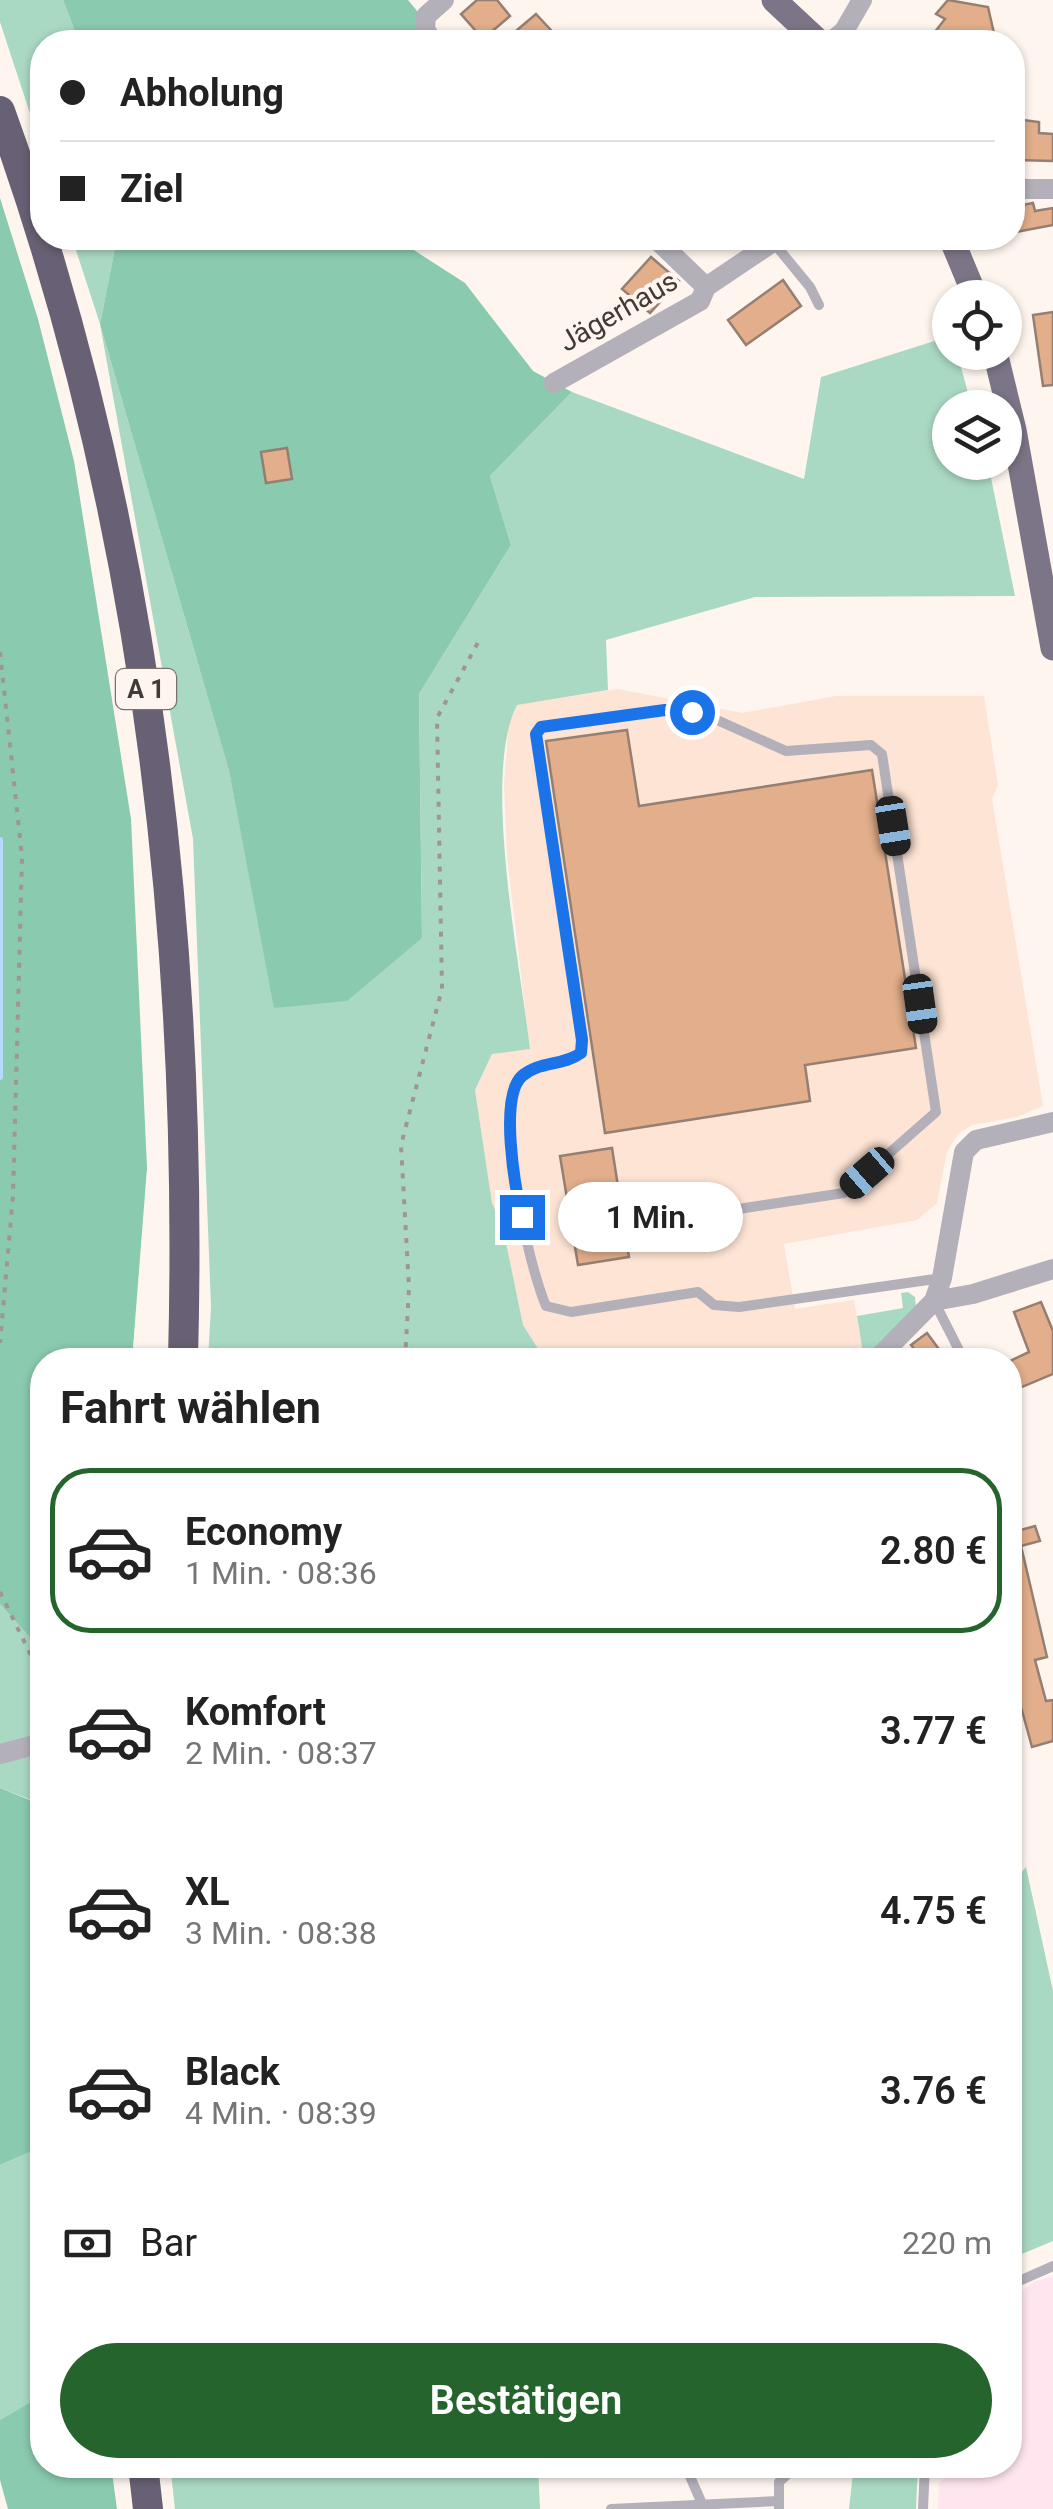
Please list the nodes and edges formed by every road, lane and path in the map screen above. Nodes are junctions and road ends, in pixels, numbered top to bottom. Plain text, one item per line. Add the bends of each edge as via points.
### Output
1 (444, 0) edge
2 (774, 0) edge
3 (859, 1) edge
4 (425, 30) edge
5 (806, 30) edge
6 (844, 30) edge
7 (0, 111) edge
8 (1053, 188) edge
9 (1025, 189) edge
10 (30, 208) edge
11 (43, 250) edge
12 (667, 250) edge
13 (761, 250) edge
14 (779, 250) edge
15 (956, 250) edge
16 (968, 280) edge
17 (706, 288) junction
18 (818, 306) dead end
19 (998, 370) edge
20 (554, 382) dead end
21 (481, 637) dead end
22 (1053, 648) edge
23 (0, 652) edge
24 (1053, 1122) edge
25 (725, 1211) dead end
26 (1053, 1269) edge
27 (942, 1278) junction
28 (934, 1300) junction
29 (0, 1343) edge
30 (183, 1348) edge
31 (406, 1348) edge
32 (888, 1348) edge
33 (958, 1348) edge
34 (0, 1592) edge
35 (30, 1653) edge
36 (30, 1746) edge
37 (0, 1754) edge
38 (1053, 2266) edge
39 (1022, 2280) edge
40 (144, 2478) edge
41 (691, 2478) edge
42 (783, 2478) edge
43 (924, 2478) edge
44 (779, 2505) edge
45 (703, 2506) junction
46 (148, 2509) edge
47 (611, 2509) edge
48 (923, 2509) edge

1 - 4 street via 426,16
2 - 5 main road
3 - 6 street
7 - 10 highway, A 1
8 - 9 street
11 - 30 highway, A 1 via 76,358 142,664 167,857 182,1034
12 - 17 street, Jägerhaus
13 - 17 street, Jägerhaus
14 - 18 lane
15 - 16 main road
17 - 20 street, Jägerhaus via 700,301
19 - 22 main road
21 - 31 path via 437,718 442,988 402,1145
23 - 29 path via 22,857 13,1196
24 - 27 street via 976,1140 964,1152
25 - 27 lane via 844,1193 936,1112 882,754 871,746 786,751 692,712 541,727 536,734 582,1040 581,1053 538,1067 520,1078 512,1094 513,1180 546,1306 571,1312 698,1292 714,1305 739,1307
26 - 28 street
27 - 28 street
28 - 32 street
28 - 33 lane
34 - 35 path
36 - 37 street
38 - 39 lane
40 - 46 highway
41 - 45 lane
42 - 44 lane
43 - 48 lane
44 - 45 lane
45 - 47 lane

